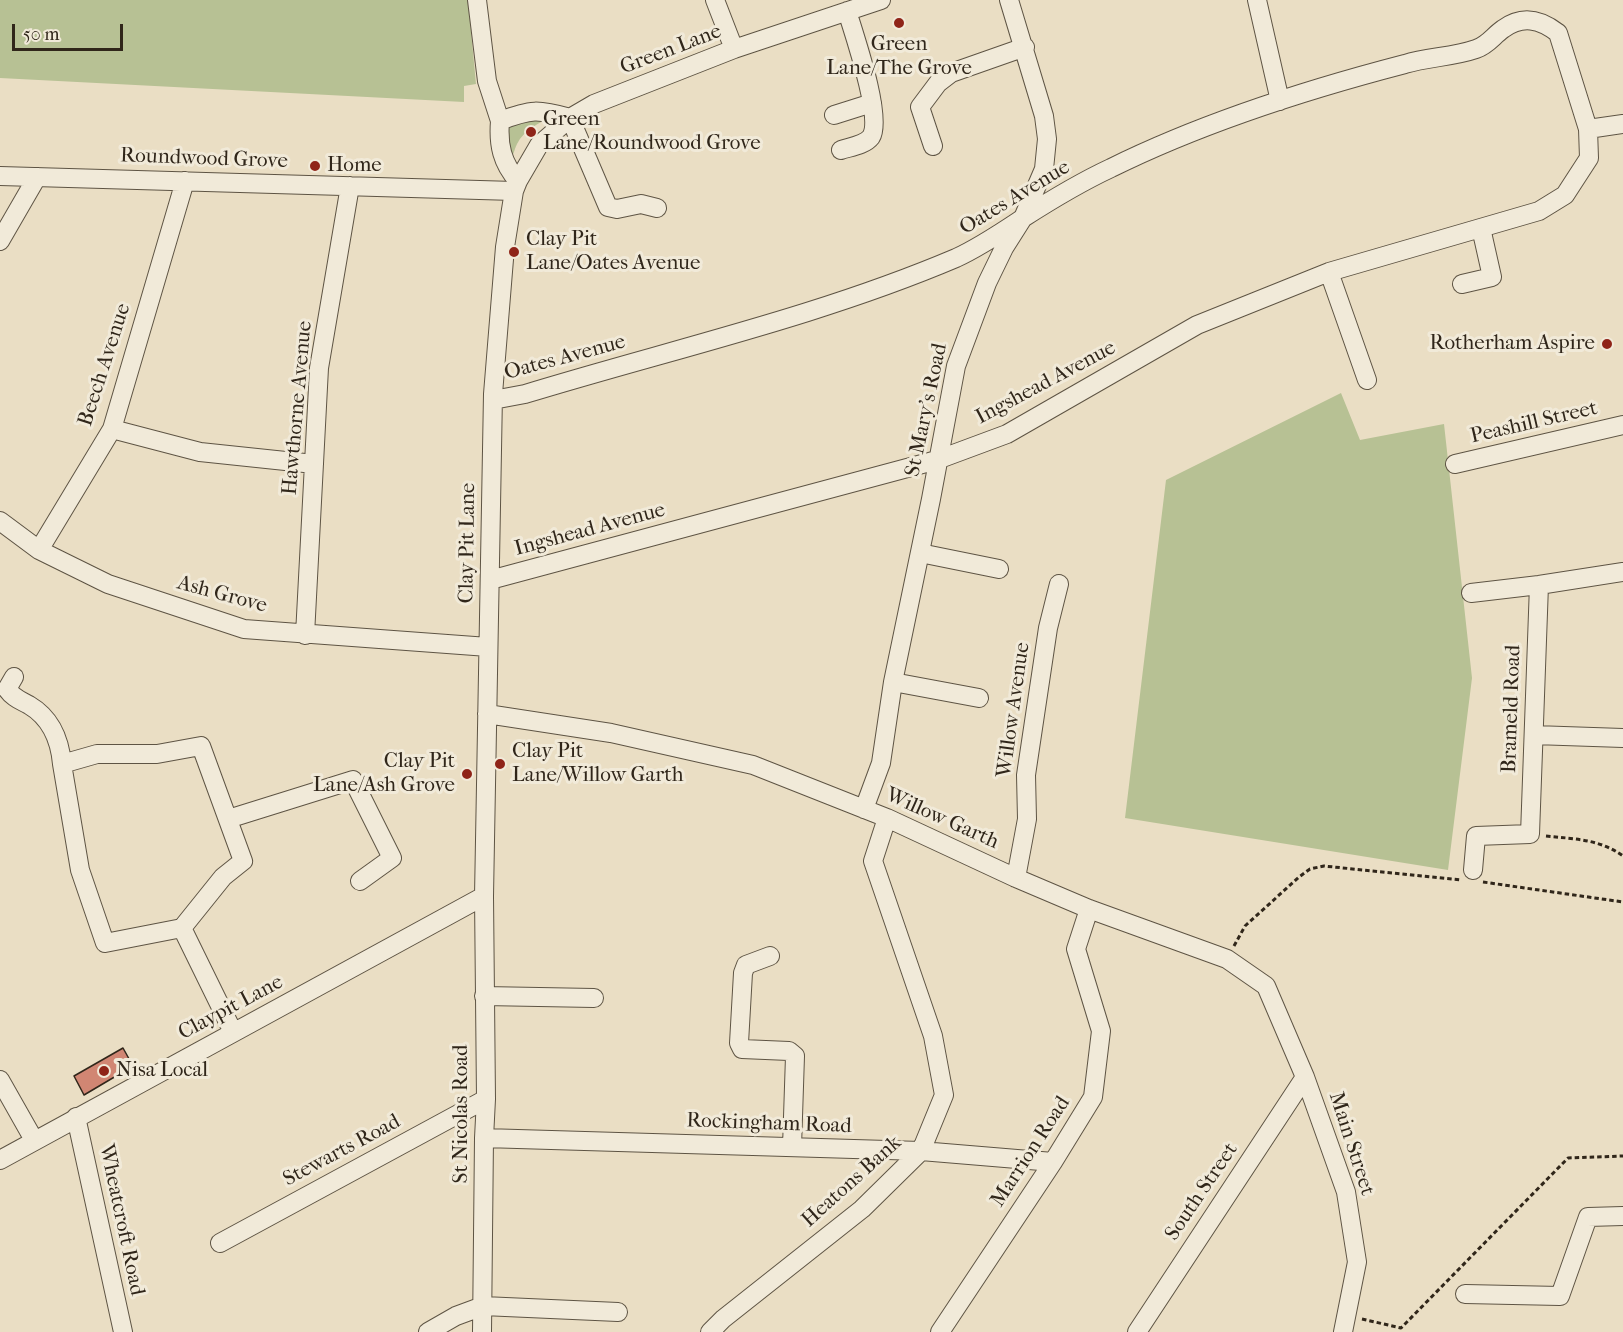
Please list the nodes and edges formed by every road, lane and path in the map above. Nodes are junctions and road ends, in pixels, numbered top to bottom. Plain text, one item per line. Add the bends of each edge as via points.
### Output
1 (477, 0) edge
2 (716, 0) edge
3 (881, 0) edge
4 (1009, 0) edge
5 (1257, 0) edge
6 (840, 8) edge
7 (1025, 48) junction
8 (734, 49) junction
9 (1280, 101) junction
10 (872, 103) junction
11 (834, 115) dead end
12 (570, 118) junction
13 (500, 121) junction
14 (1623, 124) edge
15 (1588, 129) junction
16 (933, 146) dead end
17 (841, 150) dead end
18 (0, 176) edge
19 (37, 177) junction
20 (185, 181) junction
21 (350, 186) junction
22 (516, 186) junction
23 (657, 208) dead end
24 (1023, 218) junction
25 (1481, 228) junction
26 (0, 241) edge
27 (1329, 272) junction
28 (1462, 284) dead end
29 (1367, 380) dead end
30 (493, 400) junction
31 (1623, 426) edge
32 (112, 429) junction
33 (937, 460) junction
34 (314, 464) junction
35 (1455, 464) dead end
36 (0, 521) edge
37 (39, 550) junction
38 (920, 553) junction
39 (999, 569) dead end
40 (1623, 572) edge
41 (490, 580) junction
42 (1059, 584) dead end
43 (1539, 585) junction
44 (1471, 593) dead end
45 (305, 635) junction
46 (488, 647) junction
47 (14, 677) dead end
48 (893, 682) junction
49 (979, 698) dead end
50 (487, 714) junction
51 (1534, 735) junction
52 (1623, 738) edge
53 (62, 764) junction
54 (864, 809) junction
55 (887, 818) junction
56 (228, 819) junction
57 (1530, 834) junction
58 (1623, 856) edge
59 (1473, 875) junction
60 (1016, 878) junction
61 (360, 881) dead end
62 (484, 897) junction
63 (1623, 902) edge
64 (1089, 909) junction
65 (182, 928) junction
66 (770, 956) dead end
67 (1227, 959) junction
68 (484, 996) junction
69 (594, 998) dead end
70 (233, 1032) junction
71 (1305, 1077) junction
72 (0, 1080) edge
73 (486, 1099) junction
74 (76, 1117) junction
75 (484, 1138) junction
76 (34, 1140) junction
77 (792, 1147) junction
78 (921, 1151) junction
79 (1623, 1156) edge
80 (0, 1160) edge
81 (1053, 1162) junction
82 (1623, 1216) edge
83 (220, 1243) dead end
84 (1465, 1293) dead end
85 (483, 1306) junction
86 (618, 1312) dead end
87 (1345, 1324) edge
88 (123, 1332) edge
89 (428, 1332) edge
90 (483, 1332) edge
91 (710, 1332) edge
92 (940, 1332) edge
93 (1137, 1332) edge

1 - 13 street via 486,81
2 - 8 street
3 - 6 street, Green Lane
4 - 7 street, St Mary's Road
5 - 9 street
6 - 8 street, Green Lane
6 - 10 street via 863,63
7 - 16 street via 951,73 938,83 920,107
7 - 24 street, St Mary's Road via 1047,139 1044,170
8 - 12 street, Green Lane via 594,104
9 - 15 street, Oates Avenue via 1413,61 1480,48 1502,29 1535,19 1558,33
9 - 24 street, Oates Avenue via 1203,127 1109,168
10 - 11 street
10 - 17 street via 871,136
12 - 13 street via 543,110
12 - 22 street, Green Lane via 539,145
12 - 23 street via 608,207 641,204
13 - 22 street via 504,159
14 - 15 street
15 - 25 street, Ingshead Avenue via 1589,158 1565,195 1539,211
18 - 19 street, Roundwood Grove
19 - 20 street, Roundwood Grove
19 - 26 street
20 - 21 street, Roundwood Grove
20 - 32 street, Beech Avenue
21 - 22 street, Roundwood Grove
21 - 34 street, Hawthorne Avenue via 319,368
22 - 30 street, Clay Pit Lane via 504,247
24 - 30 street, Oates Avenue via 959,256 884,286 737,333
24 - 33 street, St Mary's Road via 987,283 956,366
25 - 27 street, Ingshead Avenue
25 - 28 street via 1492,277
27 - 29 street
27 - 33 street, Ingshead Avenue via 1197,325 1007,434
30 - 41 street, Clay Pit Lane
31 - 35 street, Peashill Street
32 - 34 street via 200,452
32 - 37 street, Beech Avenue
33 - 38 street, St Mary's Road
33 - 41 street, Ingshead Avenue
34 - 45 street, Hawthorne Avenue
36 - 37 street, Ash Grove
37 - 45 street, Ash Grove via 108,584 244,629
38 - 39 street
38 - 48 street, St Mary's Road
40 - 43 street
41 - 46 street, Clay Pit Lane
42 - 60 street, Willow Avenue via 1048,628 1026,775 1027,819
43 - 44 street
43 - 51 street, Brameld Road
45 - 46 street, Ash Grove
46 - 50 street, Clay Pit Lane
47 - 53 street via 7,689 46,720 60,746
48 - 49 street
48 - 54 street, St Mary's Road via 881,764
50 - 54 street, Willow Garth via 611,733 753,765
50 - 62 street, Clay Pit Lane
51 - 52 street
51 - 57 street, Brameld Road
53 - 56 street via 97,754 157,754 201,746
53 - 65 street via 80,870 105,943
54 - 55 street, Willow Garth
55 - 60 street, Willow Garth
55 - 78 street, Heatons Bank via 873,861 933,1036 944,1095
56 - 61 street via 353,780 392,858
56 - 65 street via 243,861 223,877
57 - 58 path via 1597,842
57 - 59 street via 1476,836
59 - 63 path
59 - 67 path via 1324,866 1310,869 1245,927
60 - 64 street, Willow Garth
62 - 68 street, St Nicolas Road
62 - 70 street, Claypit Lane
64 - 67 street, Willow Garth
64 - 81 street, Marrion Road via 1076,949 1101,1031 1093,1097
65 - 70 street
66 - 77 street via 746,965 743,973 739,1043 742,1049 789,1051 795,1056
67 - 71 street, Willow Garth via 1266,986
68 - 69 street
68 - 73 street, St Nicolas Road
70 - 74 street, Claypit Lane
71 - 87 street, Main Street via 1346,1192 1357,1262
71 - 93 street, South Street
72 - 76 street
73 - 75 street, St Nicolas Road
73 - 83 street, Stewarts Road
74 - 76 street, Claypit Lane
74 - 88 street, Wheatcroft Road
75 - 77 street, Rockingham Road
75 - 85 street, St Nicolas Road
76 - 80 street, Claypit Lane
77 - 78 street, Rockingham Road
78 - 81 street, Rockingham Road
78 - 91 street, Heatons Bank via 862,1209
79 - 87 path via 1568,1158 1401,1329
81 - 92 street, Marrion Road
82 - 84 street via 1588,1217 1560,1296
85 - 86 street
85 - 89 street
85 - 90 street, St Nicolas Road

